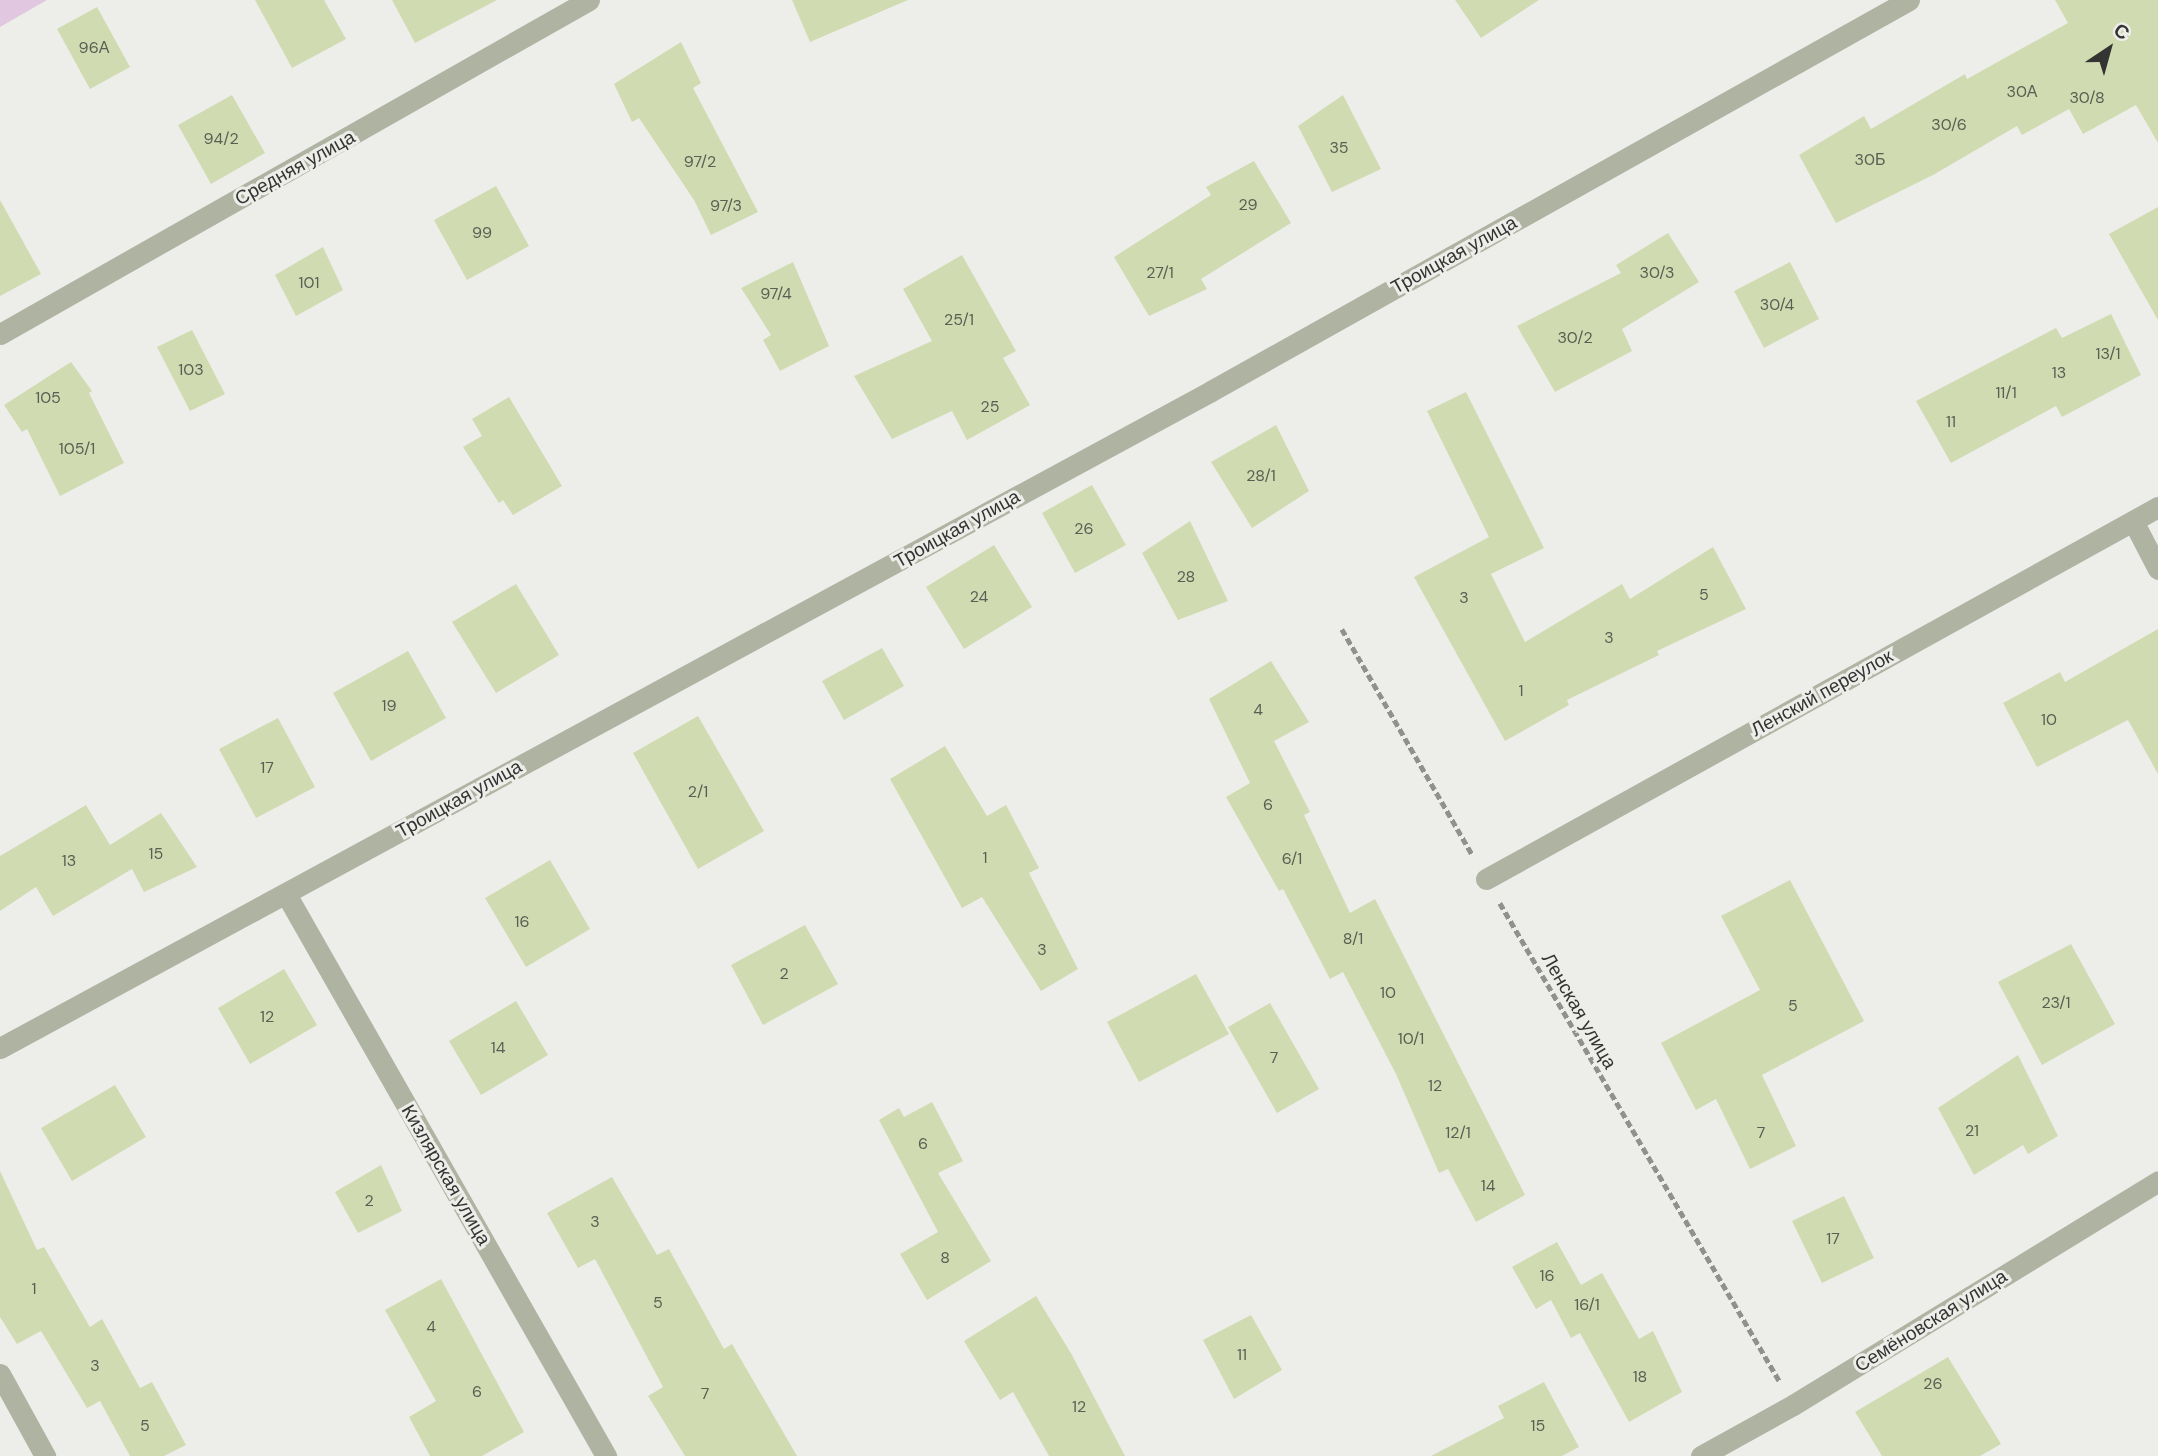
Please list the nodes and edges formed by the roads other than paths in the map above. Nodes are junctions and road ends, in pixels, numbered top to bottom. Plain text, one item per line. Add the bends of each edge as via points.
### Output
1 (589, 0) edge
2 (1909, 0) edge
3 (0, 334) edge
4 (2158, 507) edge
5 (2133, 521) junction
6 (2158, 569) edge
7 (1486, 879) road end
8 (286, 894) junction
9 (0, 1048) edge
10 (2158, 1181) edge
11 (0, 1374) edge
12 (45, 1456) edge
13 (606, 1456) edge
14 (1701, 1456) edge

1 - 3 street, Средняя улица
2 - 8 street, Троицкая улица via 1198,397
4 - 5 street, Ленский переулок
5 - 6 street
5 - 7 street, Ленский переулок
8 - 9 street, Троицкая улица
8 - 13 street, Кизлярская улица
10 - 14 street, Семёновская улица via 1793,1405
11 - 12 street

